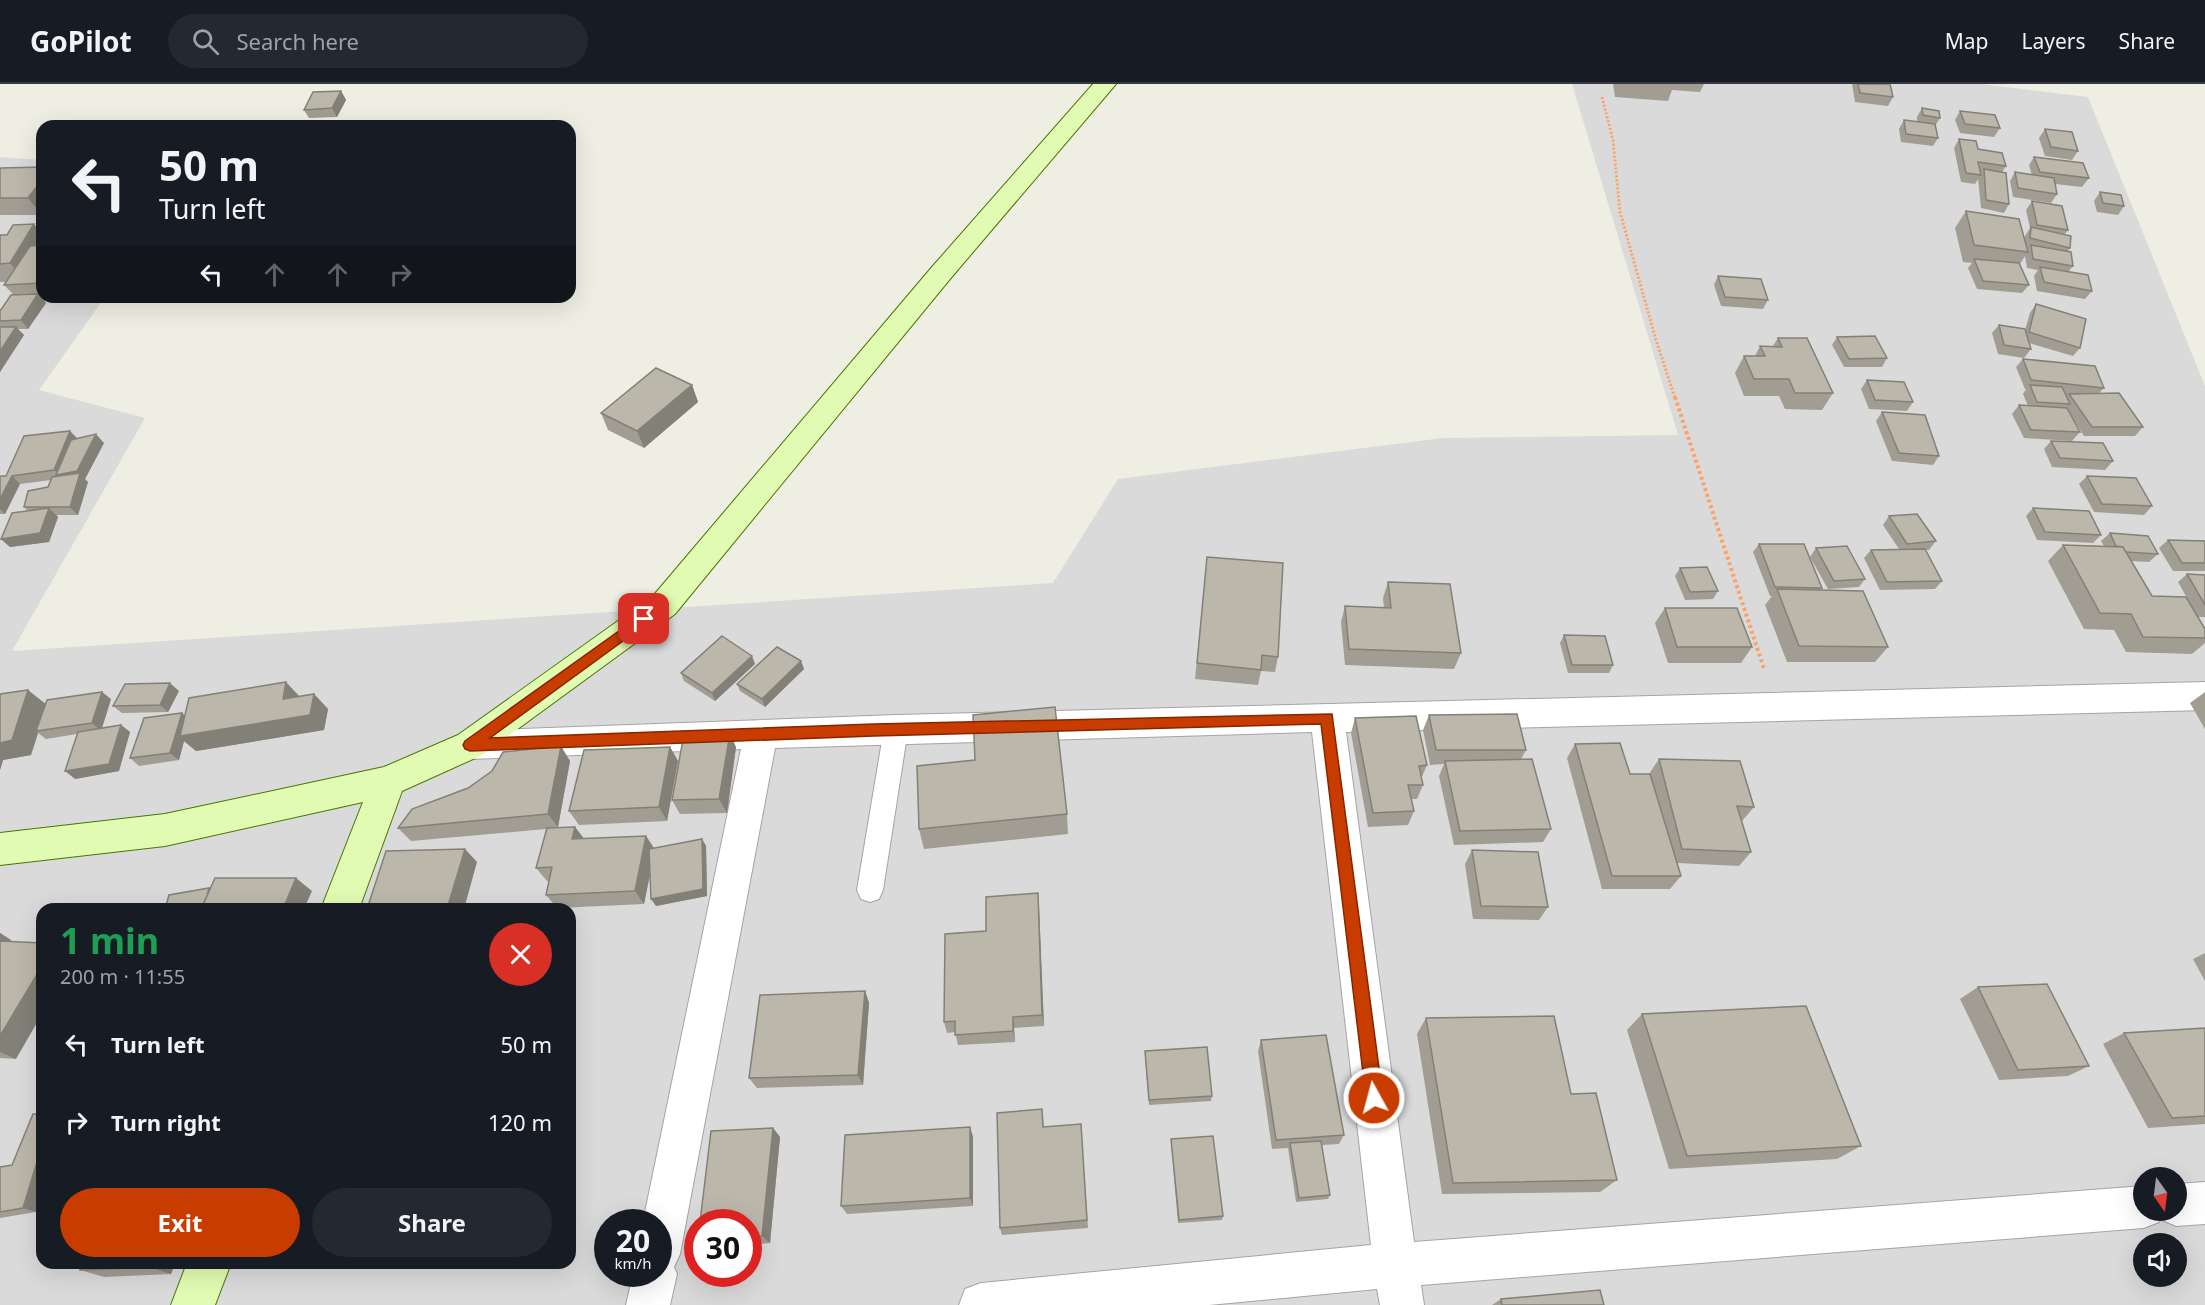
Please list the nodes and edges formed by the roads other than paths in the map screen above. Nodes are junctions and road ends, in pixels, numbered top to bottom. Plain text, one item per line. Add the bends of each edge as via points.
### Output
1 (1104, 84) edge
2 (2205, 696) edge
3 (1327, 718) junction
4 (896, 729) junction
5 (761, 734) junction
6 (470, 745) junction
7 (388, 781) junction
8 (0, 849) edge
9 (870, 890) dead end
10 (342, 903) edge
11 (2205, 1203) edge
12 (2187, 1204) edge
13 (667, 1209) edge
14 (2133, 1209) edge
15 (207, 1269) edge
16 (1399, 1285) edge
17 (652, 1287) edge
18 (193, 1305) edge
19 (648, 1305) edge
20 (981, 1305) edge

1 - 6 main road via 664,604
2 - 3 street
3 - 4 street
3 - 16 street
4 - 5 street
4 - 9 lane
5 - 6 street
5 - 13 street
6 - 7 main road
7 - 8 main road via 165,830
7 - 10 main road
11 - 12 street
14 - 16 street
15 - 18 main road
16 - 20 street
17 - 19 street

